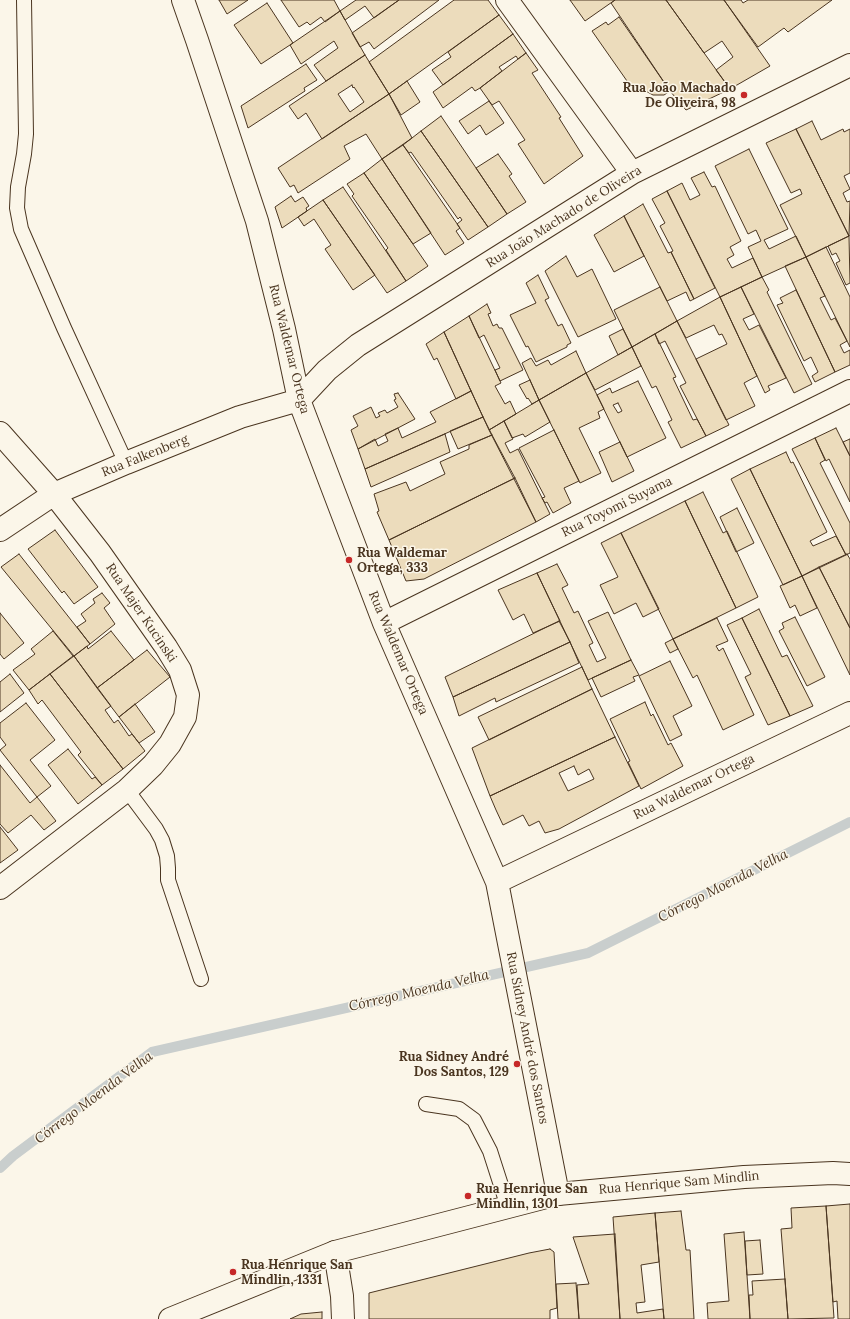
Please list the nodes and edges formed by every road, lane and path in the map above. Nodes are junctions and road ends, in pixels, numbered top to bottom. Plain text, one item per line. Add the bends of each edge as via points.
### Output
1 (24, 0) edge
2 (183, 0) edge
3 (507, 0) edge
4 (850, 65) edge
5 (632, 173) junction
6 (850, 391) edge
7 (299, 400) junction
8 (0, 433) edge
9 (126, 463) junction
10 (54, 494) junction
11 (0, 530) edge
12 (384, 623) junction
13 (850, 713) edge
14 (127, 790) junction
15 (497, 882) junction
16 (0, 888) edge
17 (200, 979) dead end
18 (426, 1104) dead end
19 (850, 1174) edge
20 (558, 1194) junction
21 (508, 1207) junction
22 (335, 1252) junction
23 (170, 1319) edge
24 (343, 1319) edge

1 - 9 lane via 26,134 17,208 21,229
2 - 7 street, Rua Waldemar Ortega via 257,222
3 - 5 street
4 - 5 street, Rua João Machado de Oliveira
5 - 7 street, Rua João Machado de Oliveira via 358,345 327,370
6 - 12 street, Rua Toyomi Suyama
7 - 9 street, Rua Falkenberg via 240,417
7 - 12 street, Rua Waldemar Ortega
8 - 10 street, Rua Majer Kucinski
9 - 10 street, Rua Falkenberg
10 - 11 street, Rua Falkenberg
10 - 14 street, Rua Majer Kucinski via 100,553 166,647 180,670 188,695 185,717 170,744
12 - 15 street, Rua Waldemar Ortega
13 - 15 street, Rua Waldemar Ortega
14 - 16 street, Rua Majer Kucinski
14 - 17 lane via 162,840 167,856 169,885
15 - 20 street, Rua Sidney André dos Santos
18 - 21 lane via 459,1109 474,1120 490,1151
19 - 20 street, Rua Henrique Sam Mindlin via 744,1177
20 - 21 street, Rua Henrique Sam Mindlin
21 - 22 street, Rua Henrique Sam Mindlin
22 - 23 street, Rua Henrique Sam Mindlin
22 - 24 street

